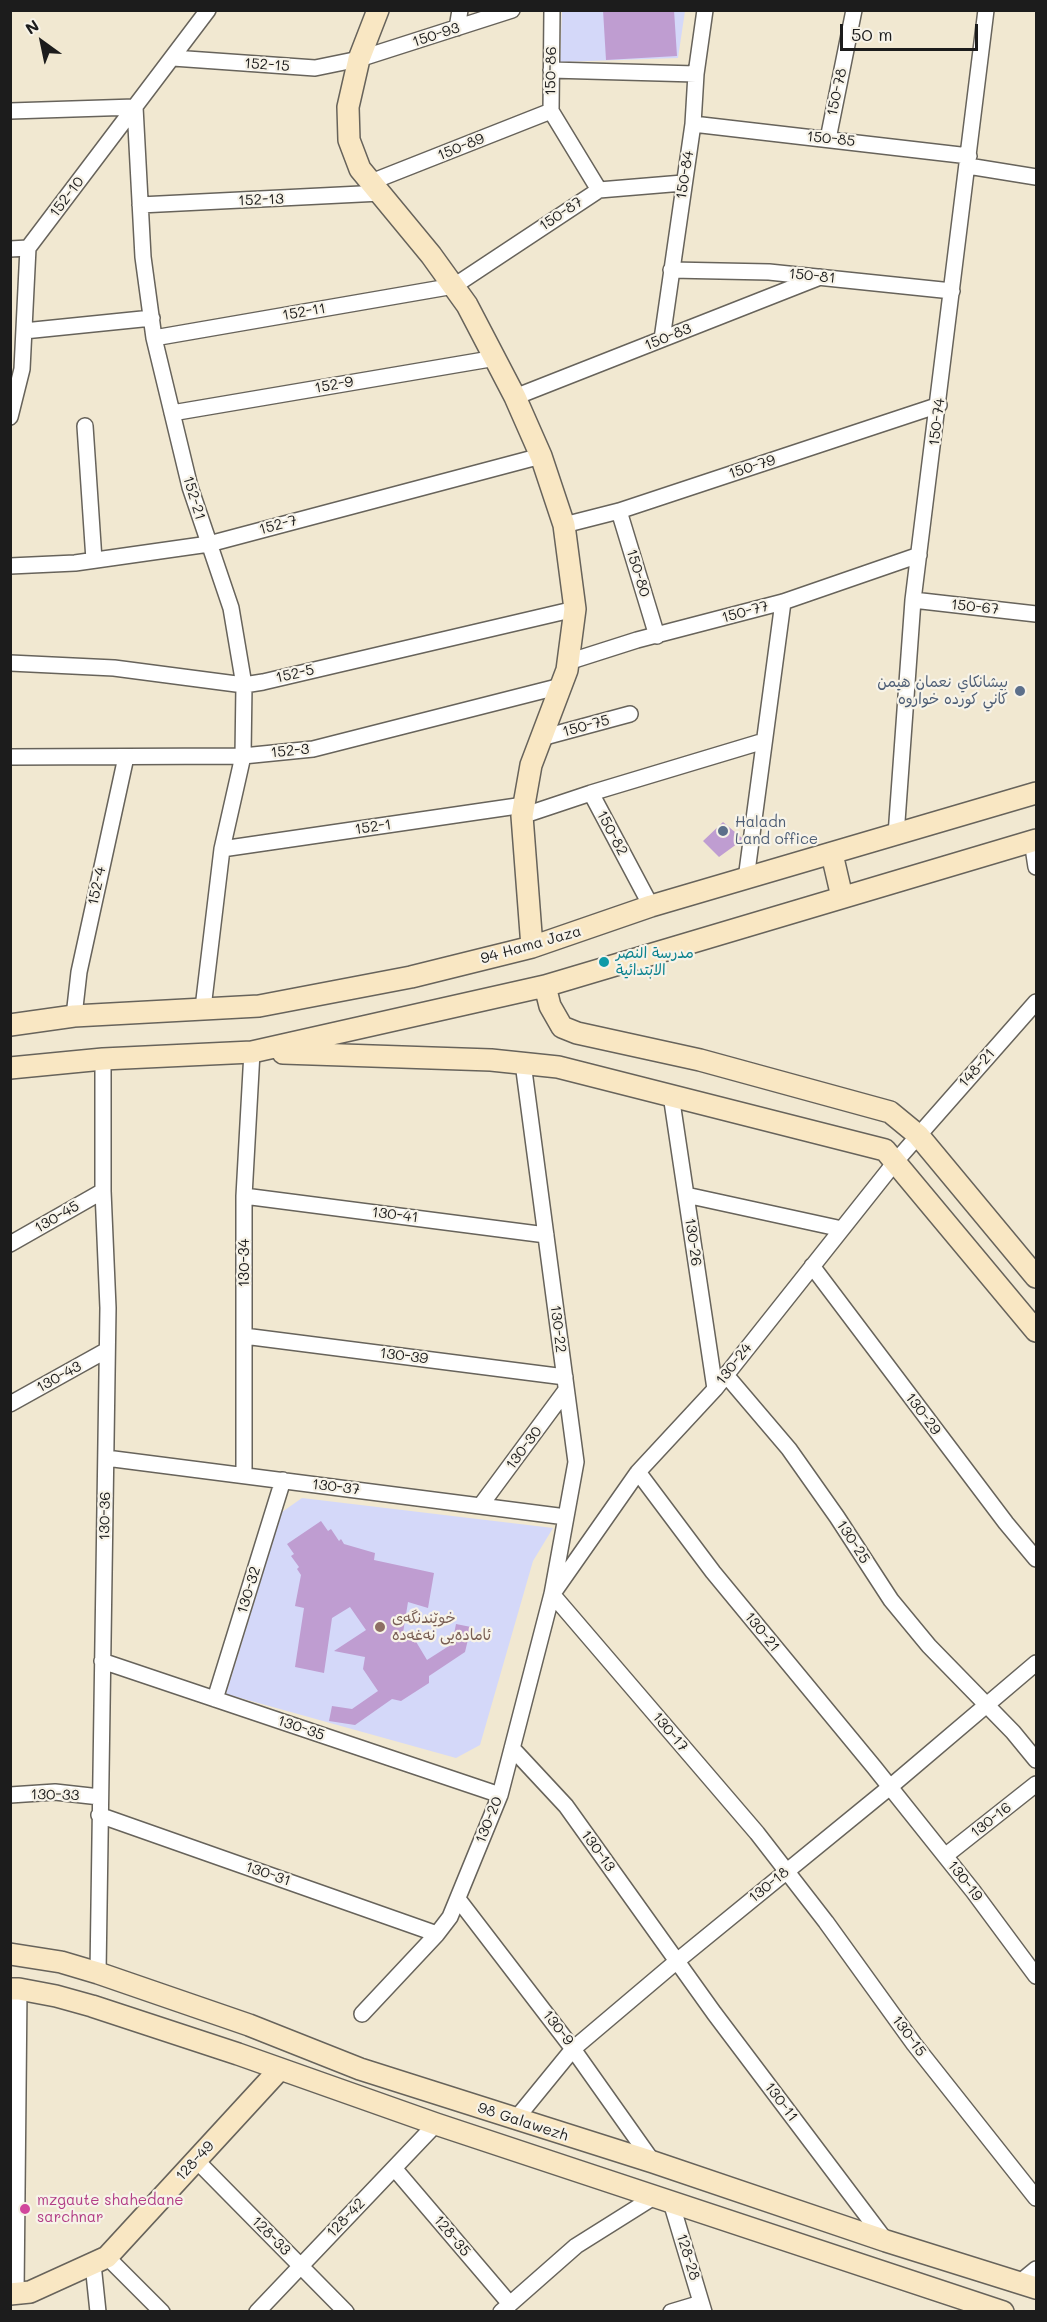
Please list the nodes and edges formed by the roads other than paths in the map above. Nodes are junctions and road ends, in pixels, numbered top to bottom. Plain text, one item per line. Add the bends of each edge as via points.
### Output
1 (208, 10) edge
2 (378, 10) edge
3 (460, 10) edge
4 (512, 10) edge
5 (552, 10) edge
6 (705, 10) edge
7 (854, 10) edge
8 (986, 10) edge
9 (457, 28) junction
10 (173, 58) junction
11 (359, 59) junction
12 (551, 70) junction
13 (696, 74) junction
14 (135, 107) junction
15 (10, 111) edge
16 (551, 111) junction
17 (693, 124) junction
18 (828, 139) junction
19 (968, 161) junction
20 (1036, 177) edge
21 (683, 183) junction
22 (376, 188) junction
23 (598, 190) junction
24 (140, 205) junction
25 (28, 248) junction
26 (10, 249) edge
27 (671, 270) junction
28 (820, 277) junction
29 (454, 286) junction
30 (952, 291) junction
31 (152, 318) junction
32 (24, 331) junction
33 (154, 338) junction
34 (662, 339) junction
35 (496, 358) junction
36 (515, 397) junction
37 (939, 405) junction
38 (172, 413) junction
39 (10, 417) edge
40 (85, 426) dead end
41 (541, 456) junction
42 (619, 511) junction
43 (564, 525) junction
44 (209, 544) junction
45 (919, 555) junction
46 (94, 560) junction
47 (10, 566) edge
48 (913, 600) junction
49 (783, 602) junction
50 (575, 609) junction
51 (1036, 614) edge
52 (657, 636) junction
53 (568, 662) junction
54 (10, 663) edge
55 (244, 685) junction
56 (561, 686) junction
57 (630, 714) dead end
58 (541, 738) junction
59 (764, 741) junction
60 (243, 756) junction
61 (10, 757) edge
62 (126, 757) junction
63 (591, 793) junction
64 (1036, 793) edge
65 (523, 810) junction
66 (896, 835) junction
67 (1034, 841) edge
68 (222, 849) junction
69 (832, 854) junction
70 (1036, 867) edge
71 (746, 879) junction
72 (842, 897) junction
73 (651, 906) junction
74 (532, 947) junction
75 (544, 986) junction
76 (1036, 1002) edge
77 (203, 1008) junction
78 (74, 1016) junction
79 (10, 1025) edge
80 (252, 1052) junction
81 (104, 1059) junction
82 (524, 1063) junction
83 (12, 1068) edge
84 (671, 1095) junction
85 (918, 1135) junction
86 (896, 1161) junction
87 (104, 1191) junction
88 (686, 1195) junction
89 (244, 1196) junction
90 (842, 1229) junction
91 (546, 1234) junction
92 (10, 1244) edge
93 (812, 1266) junction
94 (1036, 1277) edge
95 (1036, 1331) edge
96 (244, 1336) junction
97 (107, 1350) junction
98 (726, 1375) junction
99 (566, 1383) junction
100 (715, 1389) junction
101 (10, 1404) edge
102 (106, 1458) junction
103 (638, 1472) junction
104 (244, 1475) junction
105 (283, 1480) junction
106 (481, 1505) junction
107 (566, 1517) junction
108 (1036, 1559) edge
109 (552, 1594) junction
110 (102, 1661) junction
111 (1036, 1663) edge
112 (215, 1699) junction
113 (986, 1704) junction
114 (512, 1748) junction
115 (1036, 1760) edge
116 (1036, 1784) edge
117 (890, 1787) junction
118 (10, 1795) edge
119 (500, 1795) junction
120 (100, 1797) junction
121 (99, 1815) junction
122 (945, 1856) junction
123 (786, 1871) junction
124 (458, 1899) junction
125 (437, 1934) junction
126 (10, 1954) edge
127 (676, 1961) junction
128 (98, 1973) junction
129 (1036, 1976) edge
130 (15, 1989) edge
131 (362, 2014) dead end
132 (249, 2025) junction
133 (573, 2049) junction
134 (238, 2054) junction
135 (280, 2069) junction
136 (515, 2120) junction
137 (436, 2124) junction
138 (196, 2160) junction
139 (652, 2162) junction
140 (394, 2168) junction
141 (1036, 2198) edge
142 (663, 2199) junction
143 (886, 2241) junction
144 (100, 2260) junction
145 (300, 2265) junction
146 (1036, 2269) edge
147 (1028, 2286) edge
148 (13, 2293) edge
149 (702, 2307) edge
150 (506, 2308) edge
151 (98, 2312) edge
152 (162, 2312) edge
153 (256, 2312) edge
154 (346, 2312) edge
155 (671, 2312) edge
156 (1004, 2312) edge

1 - 10 street, 152-10
2 - 11 main road
3 - 9 street
4 - 9 street, 150-93
5 - 12 street, 150-86
6 - 13 street, 150-84
7 - 18 street, 150-78
8 - 19 street, 150-74
9 - 11 street, 150-93
10 - 11 street, 152-15 via 315,68
10 - 14 street, 152-10
11 - 22 main road via 348,107 349,140 360,169
12 - 13 street
12 - 16 street, 150-86
13 - 17 street, 150-84
14 - 15 street
14 - 24 street, 152-21
14 - 25 street, 152-10
16 - 22 street, 150-89
16 - 23 street, 150-86
17 - 18 street, 150-85
17 - 21 street, 150-84
18 - 19 street, 150-85
19 - 20 street, 150-85
19 - 30 street, 150-74
21 - 23 street, 150-87
21 - 27 street, 150-84
22 - 24 street, 152-13
22 - 29 main road
23 - 29 street, 150-87
24 - 31 street, 152-21
25 - 26 street
25 - 32 street
27 - 28 street, 150-81
27 - 34 street, 150-84
28 - 30 street, 150-81
28 - 34 street, 150-83
29 - 33 street, 152-11
29 - 35 main road
30 - 37 street, 150-74
31 - 32 street
31 - 33 street, 152-21
32 - 39 street via 22,369
33 - 38 street, 152-21
34 - 36 street, 150-83
35 - 36 main road
35 - 38 street, 152-9
36 - 41 main road
37 - 42 street, 150-79
37 - 45 street, 150-74
38 - 44 street, 152-21
40 - 46 street
41 - 43 main road
41 - 44 street, 152-7
42 - 43 street, 150-79
42 - 52 street, 150-80
43 - 50 main road
44 - 46 street, 152-7
44 - 55 street, 152-21 via 231,608
45 - 48 street, 150-74
45 - 49 street, 150-77
46 - 47 street, 152-7
48 - 51 street, 150-67
48 - 66 street, 150-74
49 - 52 street, 150-77
49 - 59 street
50 - 53 main road
50 - 55 street, 152-5
52 - 53 street, 150-77
53 - 56 main road
54 - 55 street, 152-5 via 114,668
55 - 60 street, 152-21
56 - 58 main road
56 - 60 street, 152-3 via 313,749
57 - 58 street, 150-75
58 - 65 main road via 531,765
59 - 63 street
59 - 71 street
60 - 62 street, 152-3
60 - 68 street, 152-21
61 - 62 street, 152-3
62 - 78 street, 152-4 via 78,972
63 - 65 street, 150-82
63 - 73 street, 150-82
64 - 66 main road, 94 Hama Jaza
65 - 68 street, 152-1
65 - 74 main road
66 - 69 main road, 94 Hama Jaza
67 - 70 street
67 - 72 main road
68 - 77 street, 152-21
69 - 71 main road, 94 Hama Jaza
69 - 72 main road
71 - 73 main road, 94 Hama Jaza
72 - 75 main road
73 - 74 main road, 94 Hama Jaza
74 - 77 main road, 94 Hama Jaza via 411,977 259,1006
75 - 80 main road
75 - 85 main road via 562,1027 577,1033 700,1060 890,1112
76 - 85 street, 148-21
77 - 78 main road, 94 Hama Jaza
78 - 79 main road, 94 Hama Jaza
80 - 81 main road
80 - 82 main road
80 - 89 street, 130-34
81 - 83 main road
81 - 87 street, 130-36
82 - 84 main road via 558,1067
82 - 91 street, 130-22
84 - 86 main road via 885,1150
84 - 88 street, 130-26
85 - 86 street, 130-24
85 - 94 main road
86 - 90 street, 130-24
86 - 95 main road
87 - 92 street, 130-45
87 - 97 street, 130-36
88 - 90 street
88 - 100 street, 130-26
89 - 91 street, 130-41
89 - 96 street, 130-34
90 - 93 street, 130-24
91 - 99 street, 130-22
93 - 98 street, 130-24
93 - 108 street, 130-29
96 - 99 street, 130-39
96 - 104 street, 130-34
97 - 101 street, 130-43
97 - 102 street, 130-36
98 - 100 street, 130-24
98 - 113 street, 130-25 via 789,1449 891,1600
99 - 106 street, 130-30
99 - 107 street, 130-22 via 576,1462
100 - 103 street, 130-24
102 - 104 street, 130-37
102 - 110 street, 130-36
103 - 109 street, 130-24
103 - 117 street, 130-21 via 713,1572
104 - 105 street, 130-37
105 - 106 street, 130-37
105 - 112 street, 130-32
106 - 107 street, 130-37
107 - 109 street, 130-22
109 - 114 street, 130-20
109 - 123 street, 130-17
110 - 112 street, 130-35
110 - 120 street, 130-36
111 - 113 street, 130-18
112 - 119 street, 130-35
113 - 115 street, 130-25
113 - 117 street, 130-18
114 - 119 street, 130-20
114 - 127 street, 130-13 via 566,1806
116 - 122 street, 130-16
117 - 122 street, 130-19
117 - 123 street, 130-18
118 - 120 street, 130-33 via 55,1791
119 - 124 street, 130-20
120 - 121 street, 130-36
121 - 125 street, 130-31
121 - 128 street, 130-36
122 - 129 street, 130-19
123 - 127 street, 130-18
123 - 141 street, 130-15 via 914,2044
124 - 125 street, 130-20
124 - 133 street, 130-9
125 - 131 street, 130-20
126 - 128 main road, 98 Galawezh
127 - 133 street, 130-18
127 - 143 street, 130-11
128 - 132 main road, 98 Galawezh
130 - 134 main road, 98 Galawezh via 92,2006
130 - 148 street
132 - 134 main road
132 - 136 main road, 98 Galawezh via 360,2069
133 - 136 street, 130-18
133 - 139 street, 130-9
134 - 135 main road, 98 Galawezh
135 - 137 main road, 98 Galawezh
135 - 138 main road, 128-49
136 - 139 main road, 98 Galawezh
137 - 140 street, 128-42
137 - 142 main road, 98 Galawezh
138 - 144 main road, 128-49
138 - 145 street, 128-33
139 - 143 main road, 98 Galawezh
140 - 145 street, 128-42
140 - 150 street, 128-35
142 - 149 street, 128-28
142 - 150 street via 576,2246
142 - 156 main road, 98 Galawezh
143 - 147 main road, 98 Galawezh
144 - 148 main road, 128-49 via 30,2292
144 - 151 street
144 - 152 street
145 - 153 street, 128-42
145 - 154 street, 128-33
146 - 147 street
149 - 155 street

